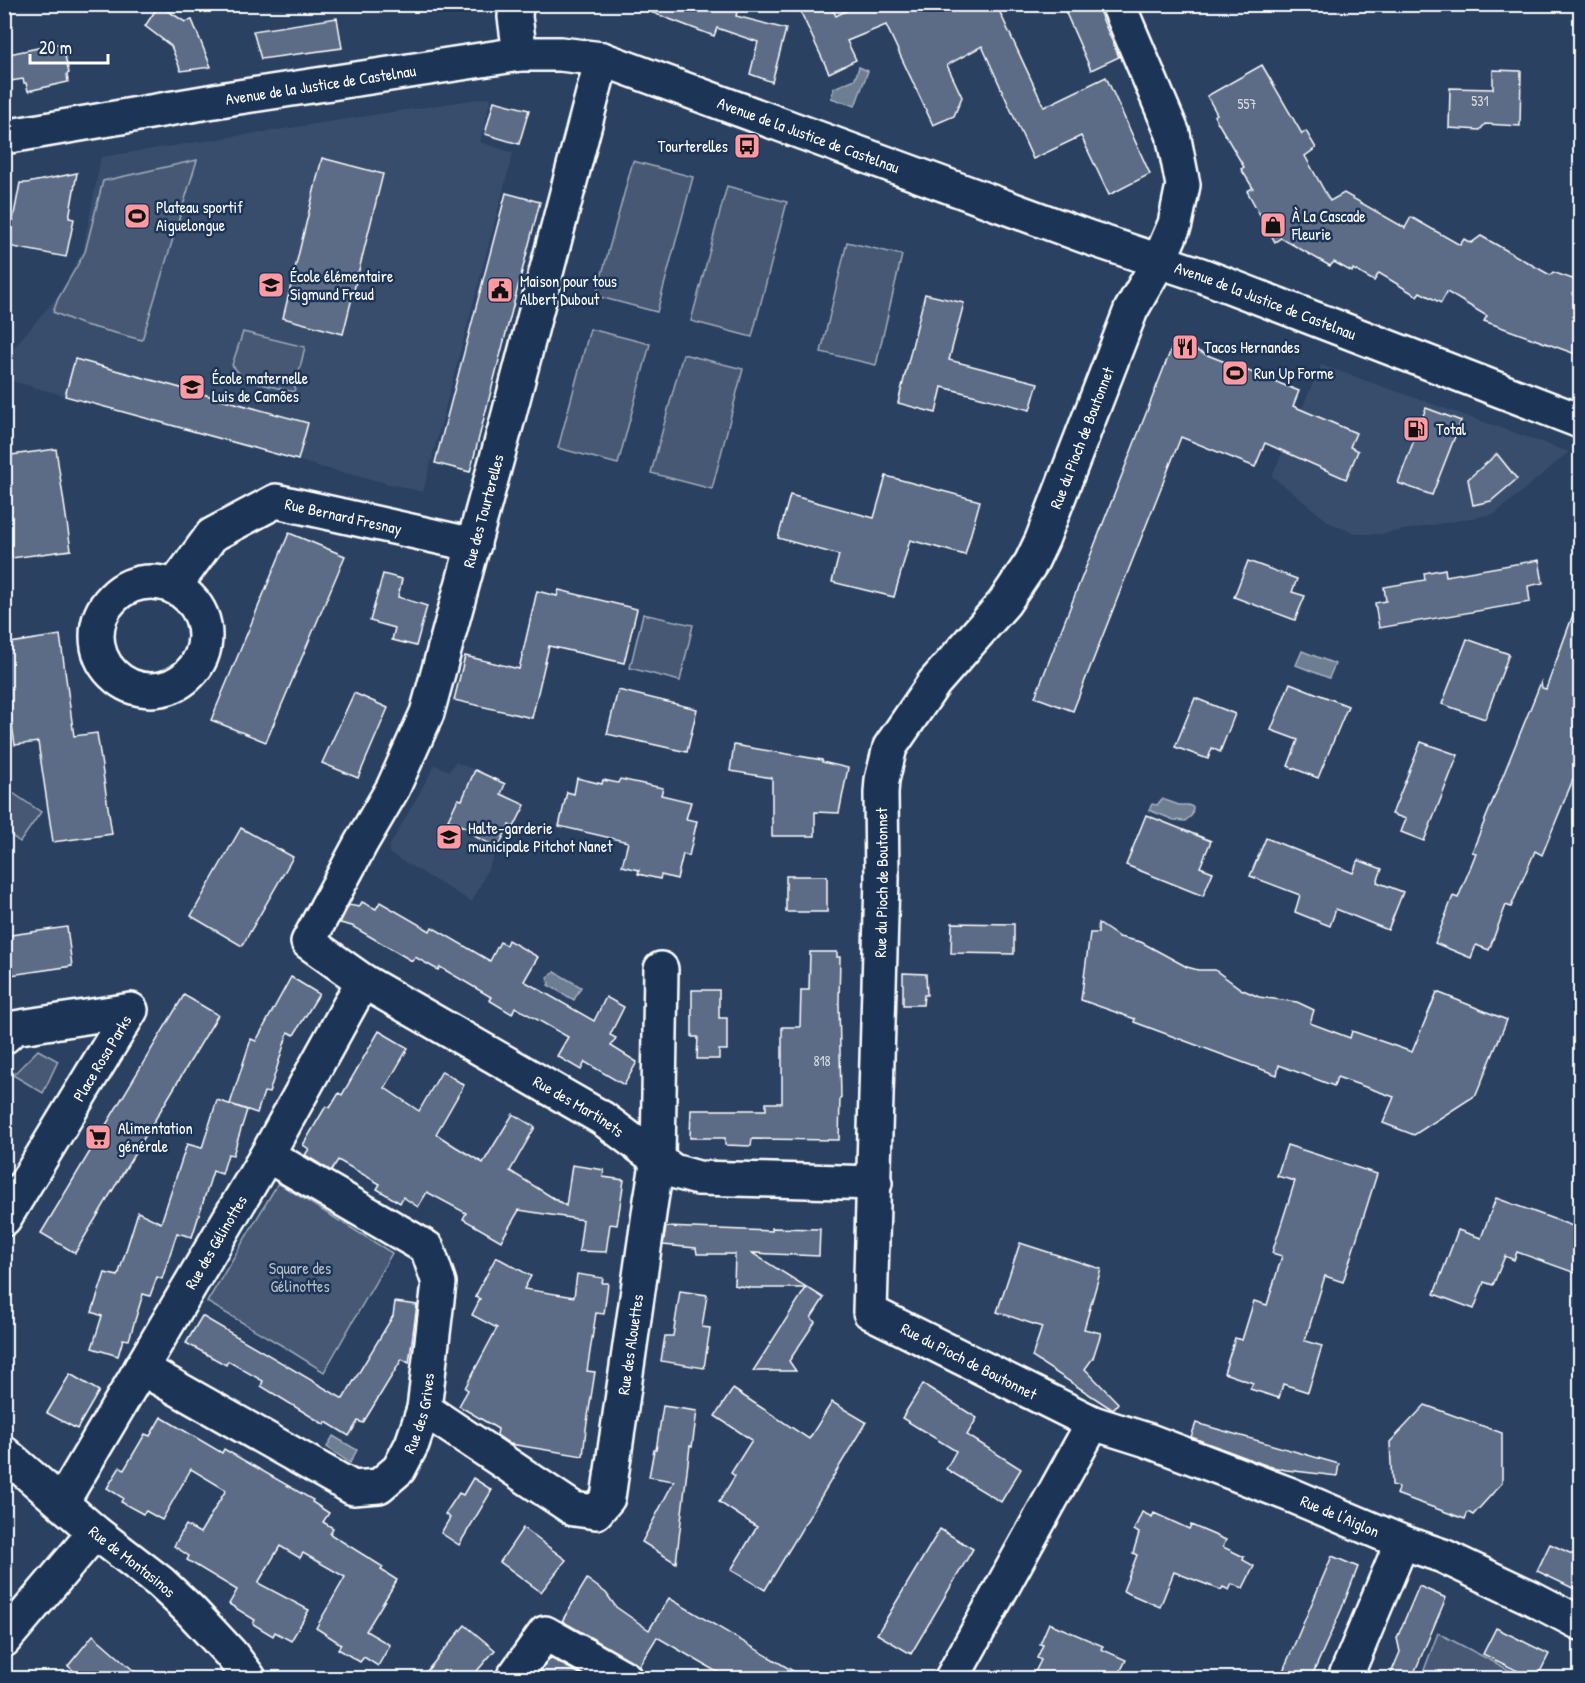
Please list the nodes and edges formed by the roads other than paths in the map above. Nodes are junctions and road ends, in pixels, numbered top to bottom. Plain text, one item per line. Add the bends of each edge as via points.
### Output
1 (516, 4) edge
2 (1118, 4) edge
3 (520, 54) junction
4 (602, 59) junction
5 (4, 137) edge
6 (1159, 261) junction
7 (1581, 421) edge
8 (474, 545) junction
9 (174, 587) dead end
10 (308, 942) joint
11 (661, 969) dead end
12 (363, 981) junction
13 (4, 1037) edge
14 (267, 1155) junction
15 (658, 1159) junction
16 (874, 1183) junction
17 (4, 1219) edge
18 (141, 1368) junction
19 (424, 1409) junction
20 (1093, 1423) junction
21 (4, 1453) edge
22 (62, 1502) junction
23 (95, 1532) junction
24 (1402, 1542) junction
25 (1581, 1623) edge
26 (4, 1640) edge
27 (249, 1678) edge
28 (513, 1678) edge
29 (625, 1678) edge
30 (952, 1678) edge
31 (1345, 1678) edge

1 - 3 street
2 - 6 street, Rue du Pioch de Boutonnet via 1173,134 1183,185 1175,224
3 - 4 street, Avenue de la Justice de Castelnau
3 - 5 street, Avenue de la Justice de Castelnau
4 - 6 street, Avenue de la Justice de Castelnau
4 - 8 street, Rue des Tourterelles
6 - 7 street, Avenue de la Justice de Castelnau
6 - 16 street, Rue du Pioch de Boutonnet via 1131,310 1031,563 1004,603 934,683 890,747 881,793
8 - 9 street, Rue Bernard Fresnay via 276,501 212,535
8 - 10 street, Rue des Tourterelles via 427,713 393,788
10 - 12 street, Rue des Martinets
11 - 15 street, Rue des Alouettes
12 - 14 street, Rue des Gélinottes
12 - 15 street, Rue des Martinets via 602,1118
13 - 17 street, Place Rosa Parks via 14,1028 131,1010
14 - 18 street, Rue des Gélinottes
14 - 19 street, Rue des Grives via 427,1248 439,1283
15 - 16 street, Rue des Martinets via 674,1171 698,1178
15 - 19 street, Rue des Alouettes via 608,1498 596,1512 574,1509
16 - 20 street, Rue du Pioch de Boutonnet via 870,1312
18 - 19 street, Rue des Grives via 353,1488 379,1486 399,1469
18 - 22 street, Rue des Gélinottes
20 - 24 street, Rue de l'Aiglon via 1291,1495
20 - 30 street
21 - 22 street, Rue de Montasinos
22 - 23 street, Rue de Montasinos
23 - 26 street
23 - 27 street, Rue de Montasinos via 190,1610
24 - 25 street, Rue de l'Aiglon via 1443,1556
24 - 31 street
28 - 29 street via 544,1633

